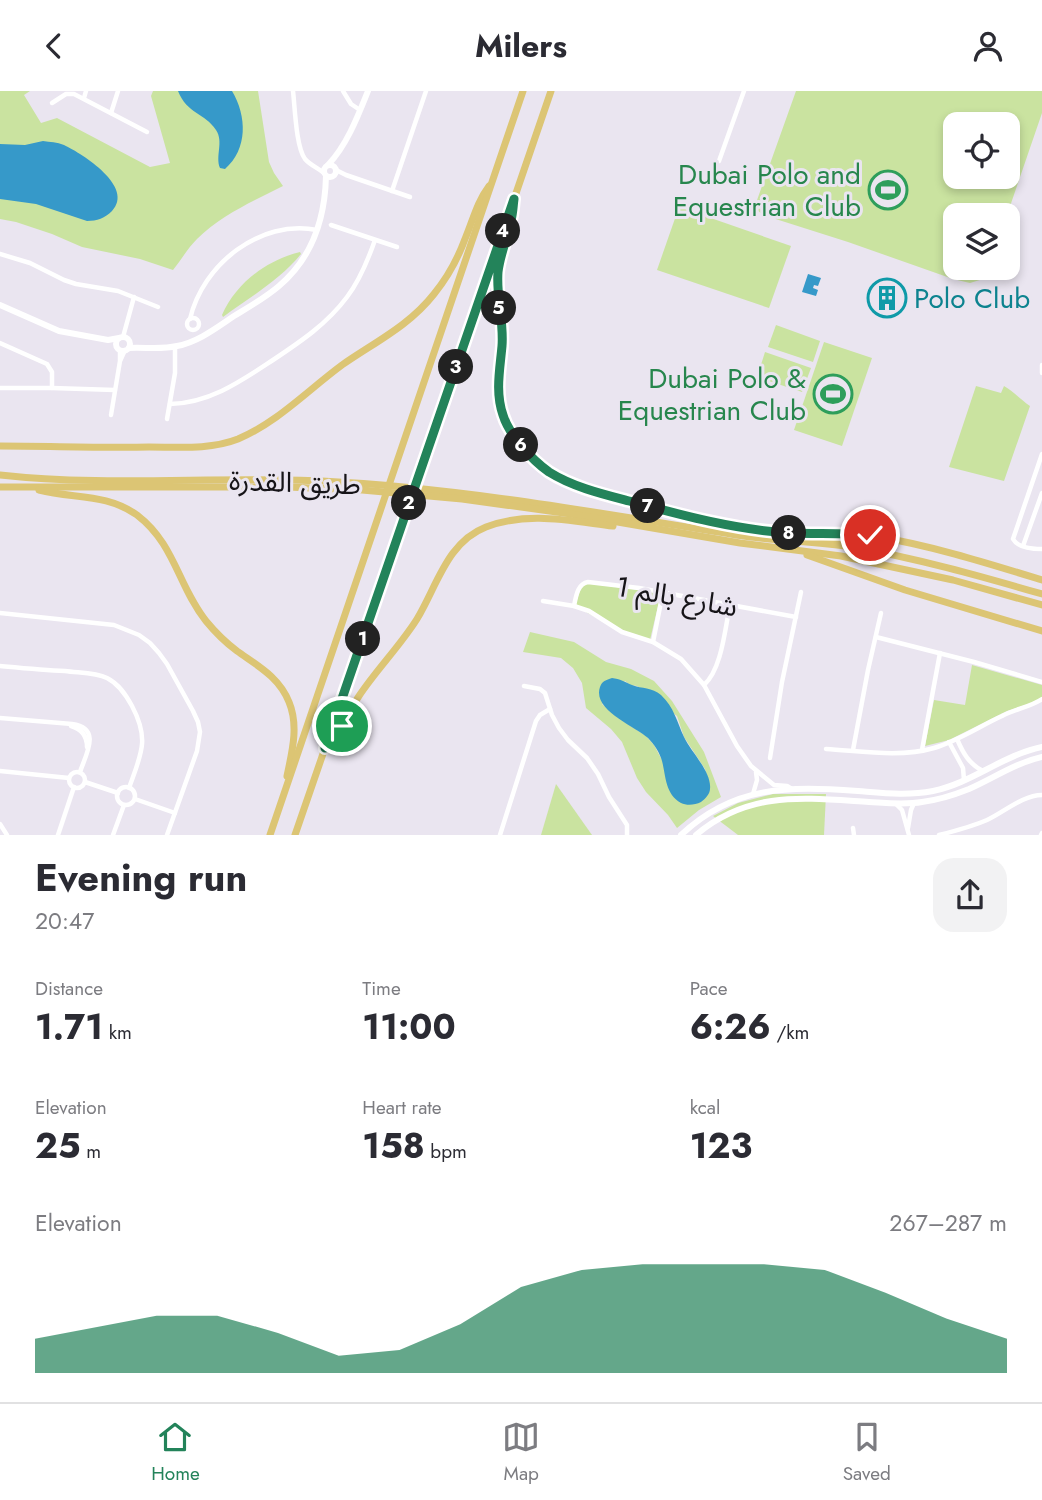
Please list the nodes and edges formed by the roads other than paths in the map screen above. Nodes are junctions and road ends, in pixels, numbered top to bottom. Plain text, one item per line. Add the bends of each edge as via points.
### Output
1 (86, 91) edge
2 (118, 91) edge
3 (293, 91) edge
4 (343, 91) edge
5 (368, 91) edge
6 (426, 91) edge
7 (523, 91) edge
8 (551, 91) edge
9 (744, 91) edge
10 (84, 99) junction
11 (52, 103) dead end
12 (360, 110) junction
13 (111, 113) junction
14 (147, 132) dead end
15 (719, 161) dead end
16 (329, 171) junction
17 (494, 180) junction
18 (392, 191) junction
19 (410, 197) dead end
20 (514, 199) junction
21 (331, 225) dead end
22 (318, 230) junction
23 (375, 240) junction
24 (397, 247) dead end
25 (0, 254) edge
26 (134, 297) junction
27 (0, 305) edge
28 (158, 307) dead end
29 (190, 319) dead end
30 (0, 343) edge
31 (124, 344) junction
32 (175, 347) junction
33 (1042, 365) edge
34 (1042, 373) edge
35 (52, 388) junction
36 (0, 389) edge
37 (115, 390) junction
38 (170, 404) junction
39 (111, 415) dead end
40 (167, 419) dead end
41 (0, 446) edge
42 (1042, 454) edge
43 (0, 475) edge
44 (287, 483) junction
45 (0, 487) edge
46 (29, 487) junction
47 (1042, 493) edge
48 (494, 500) junction
49 (643, 527) junction
50 (793, 533) junction
51 (1023, 546) junction
52 (1041, 549) edge
53 (793, 550) junction
54 (900, 557) junction
55 (1042, 580) edge
56 (663, 592) junction
57 (801, 592) dead end
58 (1042, 594) edge
59 (543, 601) dead end
60 (730, 605) junction
61 (1042, 605) edge
62 (574, 606) junction
63 (0, 613) edge
64 (881, 613) dead end
65 (796, 617) junction
66 (1042, 631) edge
67 (876, 637) junction
68 (653, 642) junction
69 (940, 653) junction
70 (0, 666) edge
71 (1042, 682) edge
72 (704, 685) junction
73 (524, 686) dead end
74 (1042, 699) edge
75 (550, 709) junction
76 (0, 718) edge
77 (957, 739) junction
78 (949, 742) junction
79 (1042, 747) edge
80 (325, 748) junction
81 (826, 749) dead end
82 (962, 749) junction
83 (853, 750) junction
84 (922, 750) junction
85 (955, 753) junction
86 (1042, 757) edge
87 (770, 758) dead end
88 (970, 762) junction
89 (962, 766) junction
90 (0, 771) edge
91 (756, 771) junction
92 (983, 771) junction
93 (80, 772) junction
94 (69, 778) junction
95 (964, 781) junction
96 (85, 782) junction
97 (74, 787) junction
98 (129, 788) junction
99 (793, 790) junction
100 (837, 790) junction
101 (118, 793) junction
102 (753, 794) junction
103 (1041, 794) edge
104 (135, 799) junction
105 (814, 799) junction
106 (914, 803) junction
107 (896, 804) junction
108 (124, 805) junction
109 (279, 810) junction
110 (175, 813) junction
111 (903, 814) junction
112 (910, 814) junction
113 (0, 824) edge
114 (853, 828) dead end
115 (908, 828) junction
116 (7, 835) edge
117 (58, 835) edge
118 (113, 835) edge
119 (167, 835) edge
120 (270, 835) edge
121 (295, 835) edge
122 (500, 835) edge
123 (627, 835) edge
124 (684, 835) edge
125 (696, 835) edge
126 (854, 835) edge
127 (909, 835) edge
128 (939, 835) edge

1 - 10 street
2 - 13 street
3 - 16 street via 300,149 305,159
4 - 12 street
5 - 12 street
6 - 18 street
7 - 17 main road
8 - 20 main road
9 - 15 street
10 - 11 street via 70,93
10 - 13 street
12 - 16 street
13 - 14 street
16 - 18 street
16 - 22 street
17 - 41 main road via 479,201 447,276 419,312 246,435 204,447
17 - 109 main road
18 - 19 street
20 - 50 main road via 498,273 502,344 498,390 505,420 523,447 551,473 607,495 699,519
20 - 80 main road
21 - 23 street
22 - 29 street via 281,230 238,250 206,281
22 - 32 street via 302,262 277,288 200,338
23 - 24 street
23 - 38 street via 355,285 310,334 225,390 197,401
25 - 26 street via 75,284
26 - 28 street
26 - 31 street
27 - 31 street via 59,331
30 - 35 street via 47,364
31 - 32 street
31 - 37 street
32 - 38 street
33 - 34 street
35 - 36 street
35 - 37 street
37 - 39 street
38 - 40 street
42 - 51 street via 1013,536 1015,543
43 - 44 main road, طريق القدرة
44 - 46 main road, طريق القدرة
44 - 48 main road, طريق القدرة via 390,485
45 - 46 main road, طريق القدرة
46 - 109 main road via 100,499 135,514 167,549 207,622 277,682 291,707 294,735
47 - 51 street
48 - 49 main road, طريق القدرة
48 - 54 main road, طريق القدرة
49 - 53 main road, طريق القدرة
49 - 80 main road via 531,518 501,522 473,534 453,553 411,629
50 - 54 main road via 883,549
50 - 55 main road via 886,538
51 - 52 street
53 - 61 main road, طريق القدرة via 953,579
53 - 66 main road, طريق القدرة
54 - 58 main road, طريق القدرة
56 - 60 street, شارع بالم 1
56 - 62 street, شارع بالم 1 via 585,582
56 - 68 street
57 - 65 street
59 - 62 street, شارع بالم 1
60 - 65 street, شارع بالم 1
60 - 72 street via 717,663
62 - 68 street, شارع بالم 1 via 627,635
63 - 110 street via 114,625 139,635 159,653 200,732
64 - 67 street
65 - 87 street
67 - 69 street
67 - 83 street
68 - 72 street, شارع بالم 1 via 681,659
69 - 71 street
69 - 84 street
70 - 98 street via 90,674 108,678 122,689 140,722 143,738
72 - 91 street, شارع بالم 1
73 - 75 street via 543,691
74 - 77 street
75 - 122 street via 536,721
75 - 123 street via 563,734 598,773 627,825
76 - 93 street via 78,728 87,744
77 - 78 street
77 - 82 street
78 - 84 street
78 - 85 street
79 - 92 street
80 - 121 main road
81 - 83 street
82 - 85 street
82 - 88 street
83 - 84 street
85 - 89 street
86 - 106 street via 957,793
88 - 89 street
88 - 92 street
89 - 95 street
90 - 94 street
91 - 99 street, شارع بالم 1 via 774,785
91 - 102 street
92 - 95 street
93 - 94 street
93 - 96 street
94 - 97 street
95 - 100 street via 912,794
96 - 97 street
96 - 101 street
97 - 117 street
98 - 101 street
98 - 104 street
99 - 100 street
99 - 102 street
100 - 105 street via 833,797
101 - 108 street
102 - 124 street via 706,815
103 - 128 street via 972,826
104 - 108 street
104 - 110 street
105 - 107 street
105 - 125 street via 778,799 747,806 715,820
106 - 107 street
106 - 112 street
107 - 111 street
108 - 118 street
109 - 120 main road
110 - 119 street
111 - 112 street
111 - 115 street
112 - 115 street
113 - 116 street
114 - 126 street
115 - 127 street

